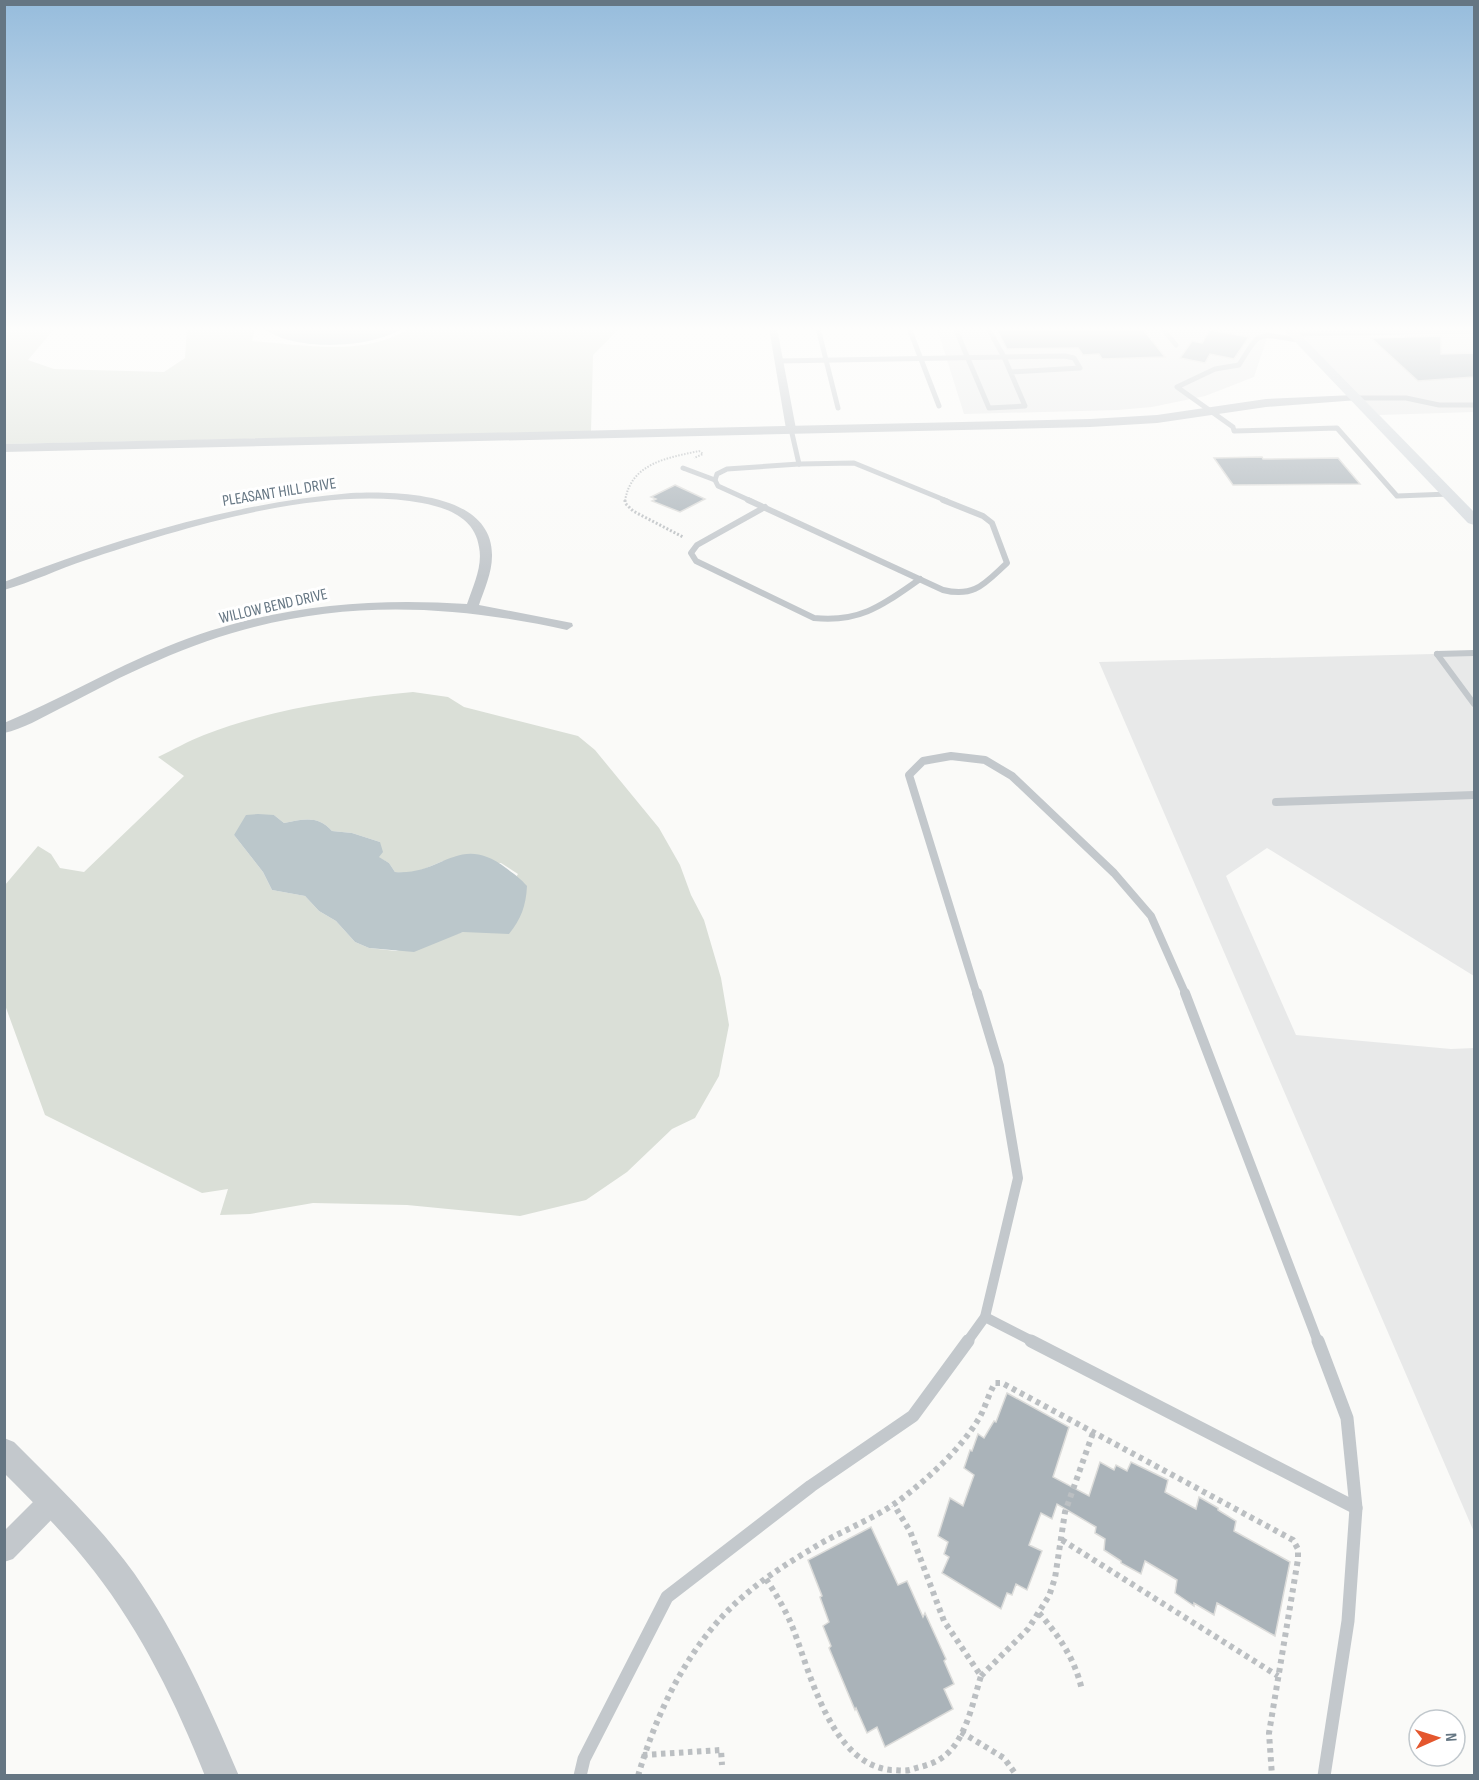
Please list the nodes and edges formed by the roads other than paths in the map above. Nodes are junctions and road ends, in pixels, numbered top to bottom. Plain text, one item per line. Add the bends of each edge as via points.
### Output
1 (788, 411) edge
2 (1205, 411) edge
3 (1213, 411) edge
4 (1367, 411) edge
5 (791, 429) junction
6 (4, 448) edge
7 (799, 464) junction
8 (683, 468) dead end
9 (715, 480) junction
10 (1449, 494) junction
11 (765, 507) junction
12 (1474, 520) edge
13 (920, 579) junction
14 (4, 586) edge
15 (472, 607) junction
16 (567, 626) dead end
17 (1474, 653) edge
18 (1474, 704) edge
19 (4, 729) edge
20 (1474, 795) edge
21 (1276, 802) dead end
22 (985, 1317) junction
23 (4, 1452) edge
24 (52, 1501) junction
25 (1356, 1508) junction
26 (4, 1550) edge
27 (222, 1776) edge
28 (580, 1776) edge
29 (1324, 1776) edge

1 - 5 street
2 - 5 street via 1090,423
3 - 10 lane via 1234,431 1337,428 1397,496
4 - 10 main road
5 - 6 street
5 - 7 lane
7 - 9 lane via 739,466 717,474
7 - 13 lane via 855,464 992,523 1007,563 982,586 959,594
8 - 9 lane
9 - 11 lane via 718,486
10 - 12 main road
11 - 13 lane
11 - 13 lane via 698,545 691,553 696,561 814,618 826,620 866,615
14 - 15 street, PLEASANT HILL DRIVE via 110,547 198,522 291,503 391,495 449,506 478,528 484,539 485,567
15 - 16 street, WILLOW BEND DRIVE
15 - 19 street, WILLOW BEND DRIVE via 367,604 253,623 160,654
17 - 18 lane via 1437,654
20 - 21 lane
22 - 25 lane
22 - 25 lane via 1018,1178 999,1066 909,775 922,761 951,756 985,760 1012,776 1114,873 1151,916 1180,979 1347,1418
22 - 28 lane via 913,1416 811,1486 667,1597 584,1759
23 - 24 street
24 - 26 street
24 - 27 street via 105,1560 152,1630
25 - 29 lane via 1348,1621

